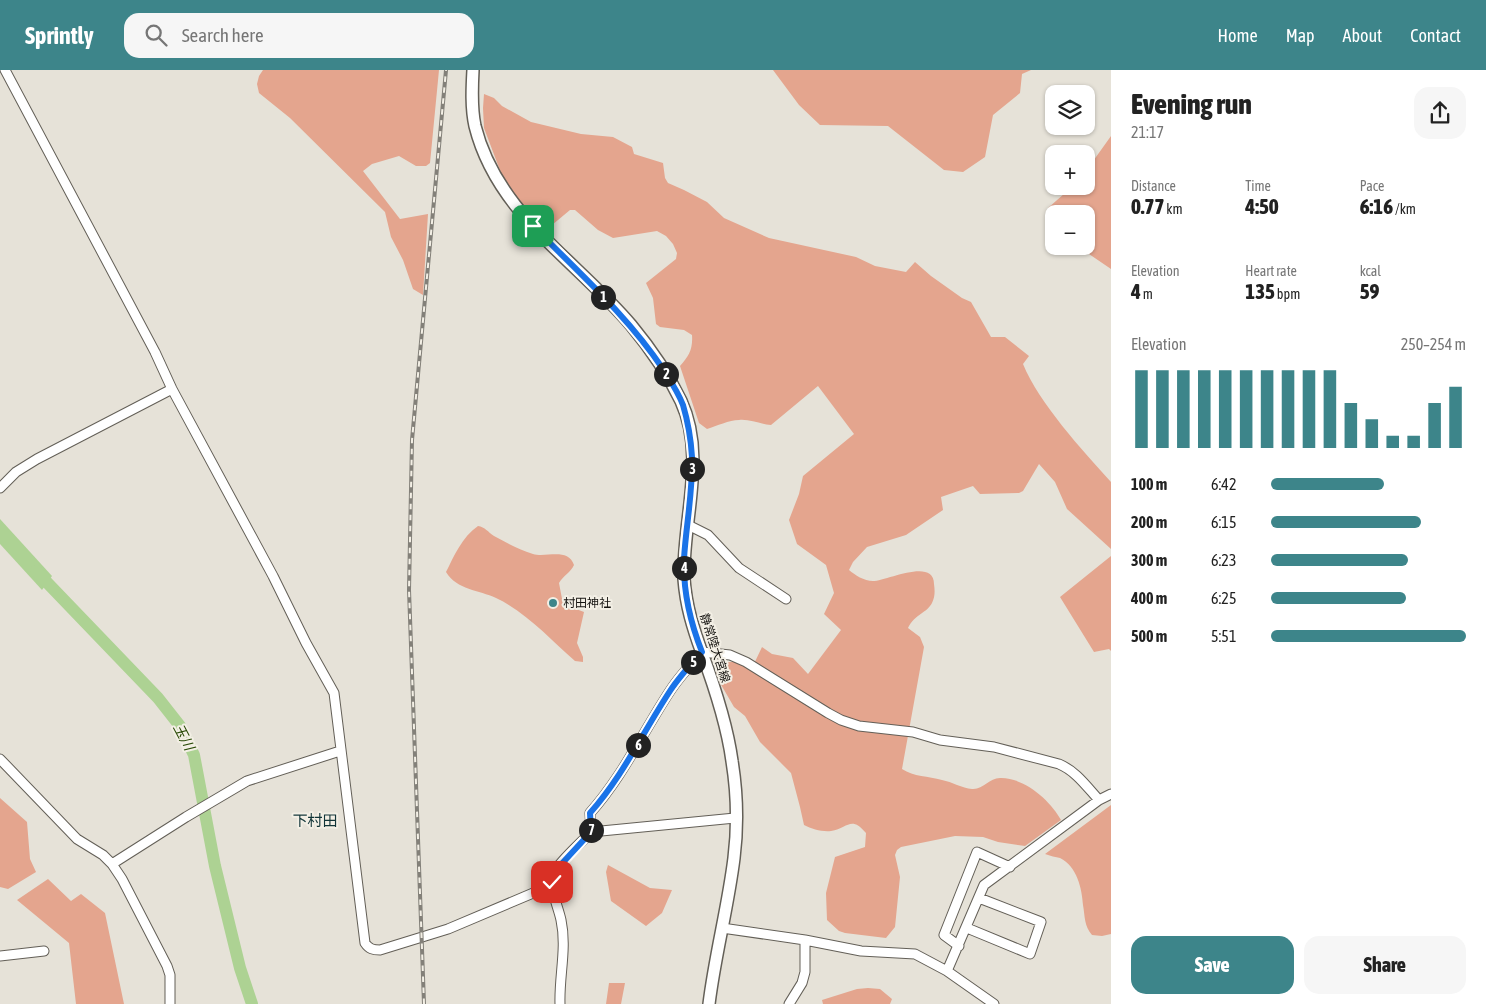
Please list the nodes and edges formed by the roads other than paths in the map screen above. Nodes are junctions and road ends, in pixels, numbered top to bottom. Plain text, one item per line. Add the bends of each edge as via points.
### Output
1 (5, 70) edge
2 (473, 70) edge
3 (172, 389) junction
4 (0, 488) edge
5 (688, 525) junction
6 (786, 599) dead end
7 (702, 652) junction
8 (340, 751) junction
9 (0, 759) edge
10 (1111, 794) edge
11 (1099, 800) junction
12 (735, 818) junction
13 (591, 832) junction
14 (112, 864) junction
15 (1010, 866) junction
16 (552, 882) junction
17 (979, 898) junction
18 (722, 928) junction
19 (967, 928) junction
20 (805, 940) junction
21 (959, 946) junction
22 (44, 951) dead end
23 (0, 956) edge
24 (947, 971) junction
25 (170, 1004) edge
26 (560, 1004) edge
27 (709, 1004) edge
28 (789, 1004) edge
29 (994, 1004) edge

1 - 3 street
2 - 5 main road, 静常陸大宮線 via 475,125 490,166 518,211 629,323 661,366 682,404 690,432 692,457
3 - 4 street via 37,459 16,472
3 - 8 street via 334,693
5 - 6 street via 708,535 739,568
5 - 7 main road, 静常陸大宮線 via 684,558 686,595 692,626
7 - 11 street via 730,655 746,662 828,713 859,726 994,747 1059,764 1077,776
7 - 12 main road, 静常陸大宮線 via 727,731 736,797
7 - 13 street via 671,690 632,756 590,813
8 - 14 street via 247,781
8 - 16 street via 368,948 380,950 448,929 545,888
9 - 14 street via 77,839
10 - 11 street
11 - 15 street
12 - 13 street
12 - 18 main road, 静常陸大宮線 via 734,856
13 - 16 street via 555,871
14 - 25 street via 167,966
15 - 17 street via 984,885
15 - 21 street via 977,852 944,935
16 - 26 street via 562,921 564,950
17 - 19 street
17 - 19 street via 1041,922 1030,954
18 - 20 street
18 - 27 main road, 静常陸大宮線
19 - 21 street
20 - 24 street via 861,951 915,954
20 - 28 street via 805,972
21 - 24 street
22 - 23 street
24 - 29 street

